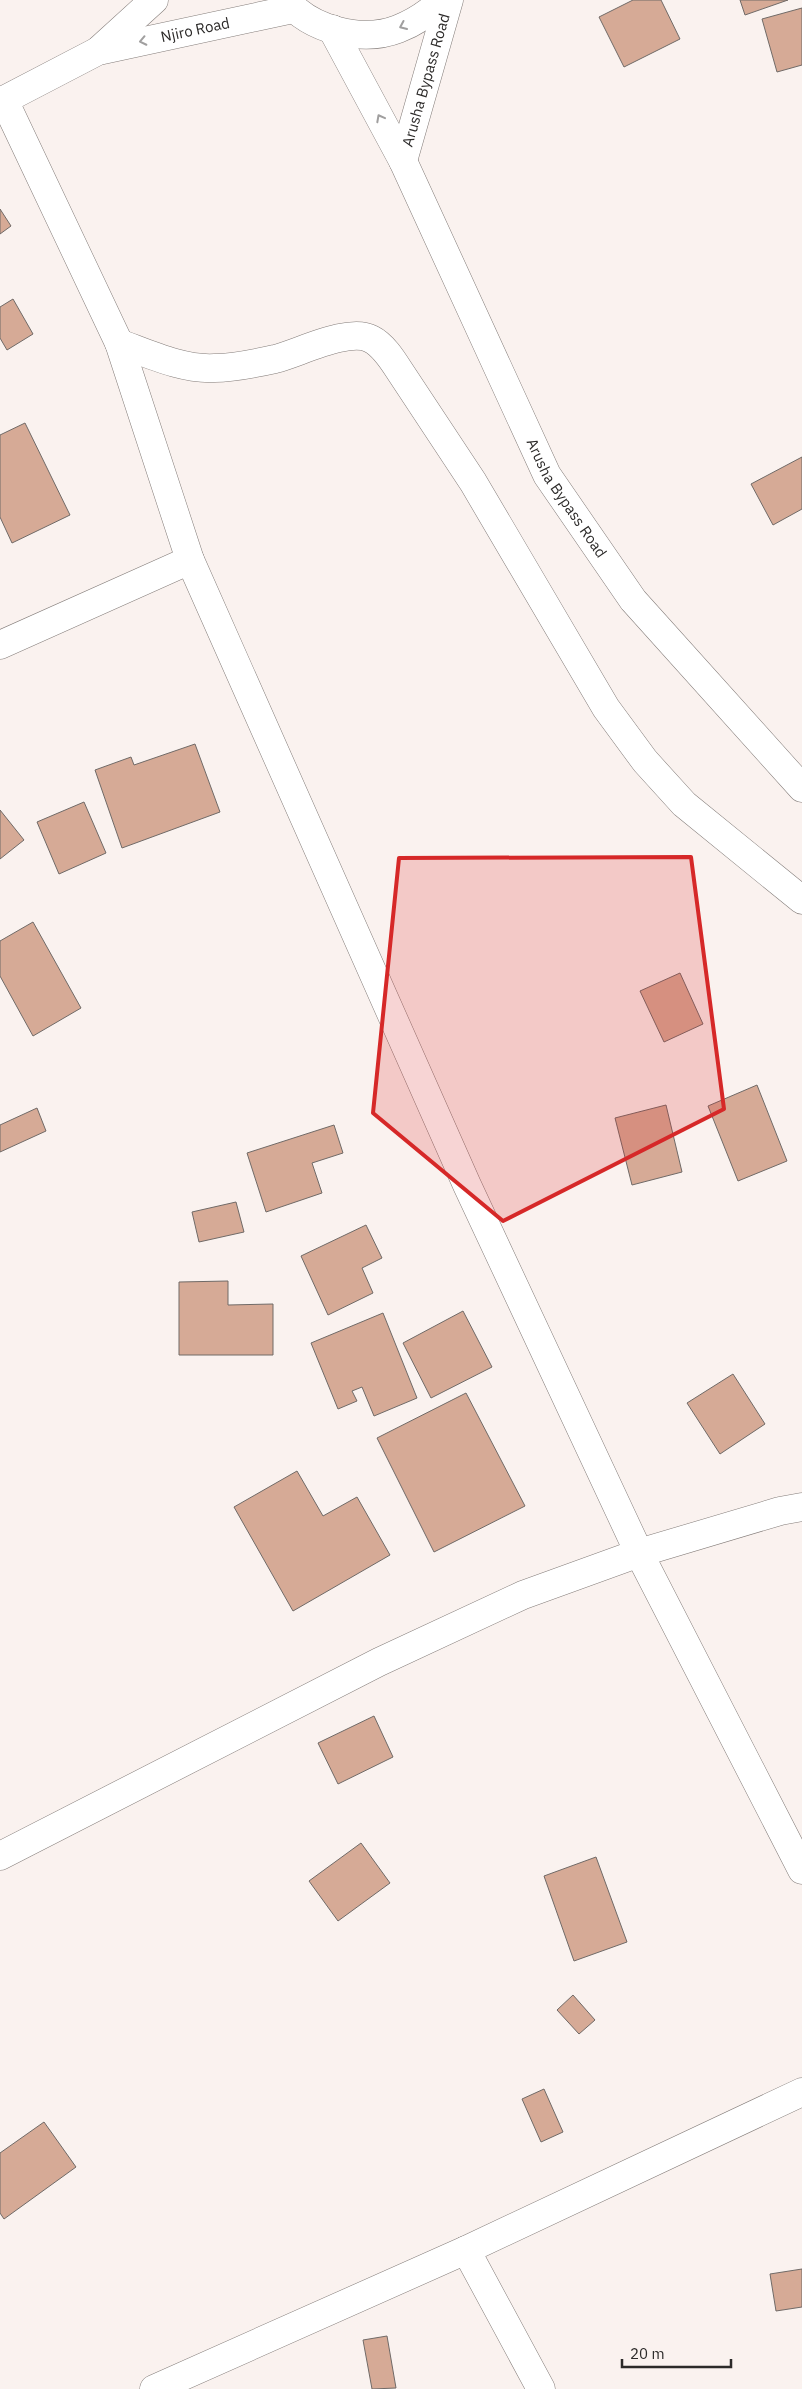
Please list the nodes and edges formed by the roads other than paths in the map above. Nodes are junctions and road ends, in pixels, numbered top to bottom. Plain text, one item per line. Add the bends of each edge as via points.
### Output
1 (154, 0) edge
2 (443, 0) edge
3 (449, 0) edge
4 (289, 4) edge
5 (332, 29) junction
6 (98, 51) junction
7 (2, 101) edge
8 (403, 161) junction
9 (119, 343) junction
10 (190, 560) junction
11 (0, 645) edge
12 (802, 788) edge
13 (802, 900) edge
14 (802, 1507) edge
15 (639, 1553) junction
16 (0, 1856) edge
17 (802, 1870) edge
18 (802, 2092) edge
19 (466, 2250) junction
20 (154, 2389) edge
21 (541, 2389) edge

1 - 6 street, Njiro Road
2 -> 5 street, Arusha Bypass Road via 427,15 397,29 364,34
3 - 8 street, Arusha Bypass Road
4 - 5 street, Arusha Bypass Road via 311,21
4 -> 6 street, Njiro Road
8 -> 5 street, Arusha Bypass Road
6 - 7 street, Njiro Road
7 - 9 street
8 - 12 street, Arusha Bypass Road via 547,475 633,600
9 - 10 street
9 - 13 street via 176,363 214,369 274,359 337,338 358,336 371,339 399,370 468,474 606,708 645,761 684,804
10 - 11 street
10 - 15 street via 467,1185
14 - 15 street
15 - 16 street via 523,1595 379,1662
15 - 17 street
18 - 19 street
19 - 20 street
19 - 21 street

